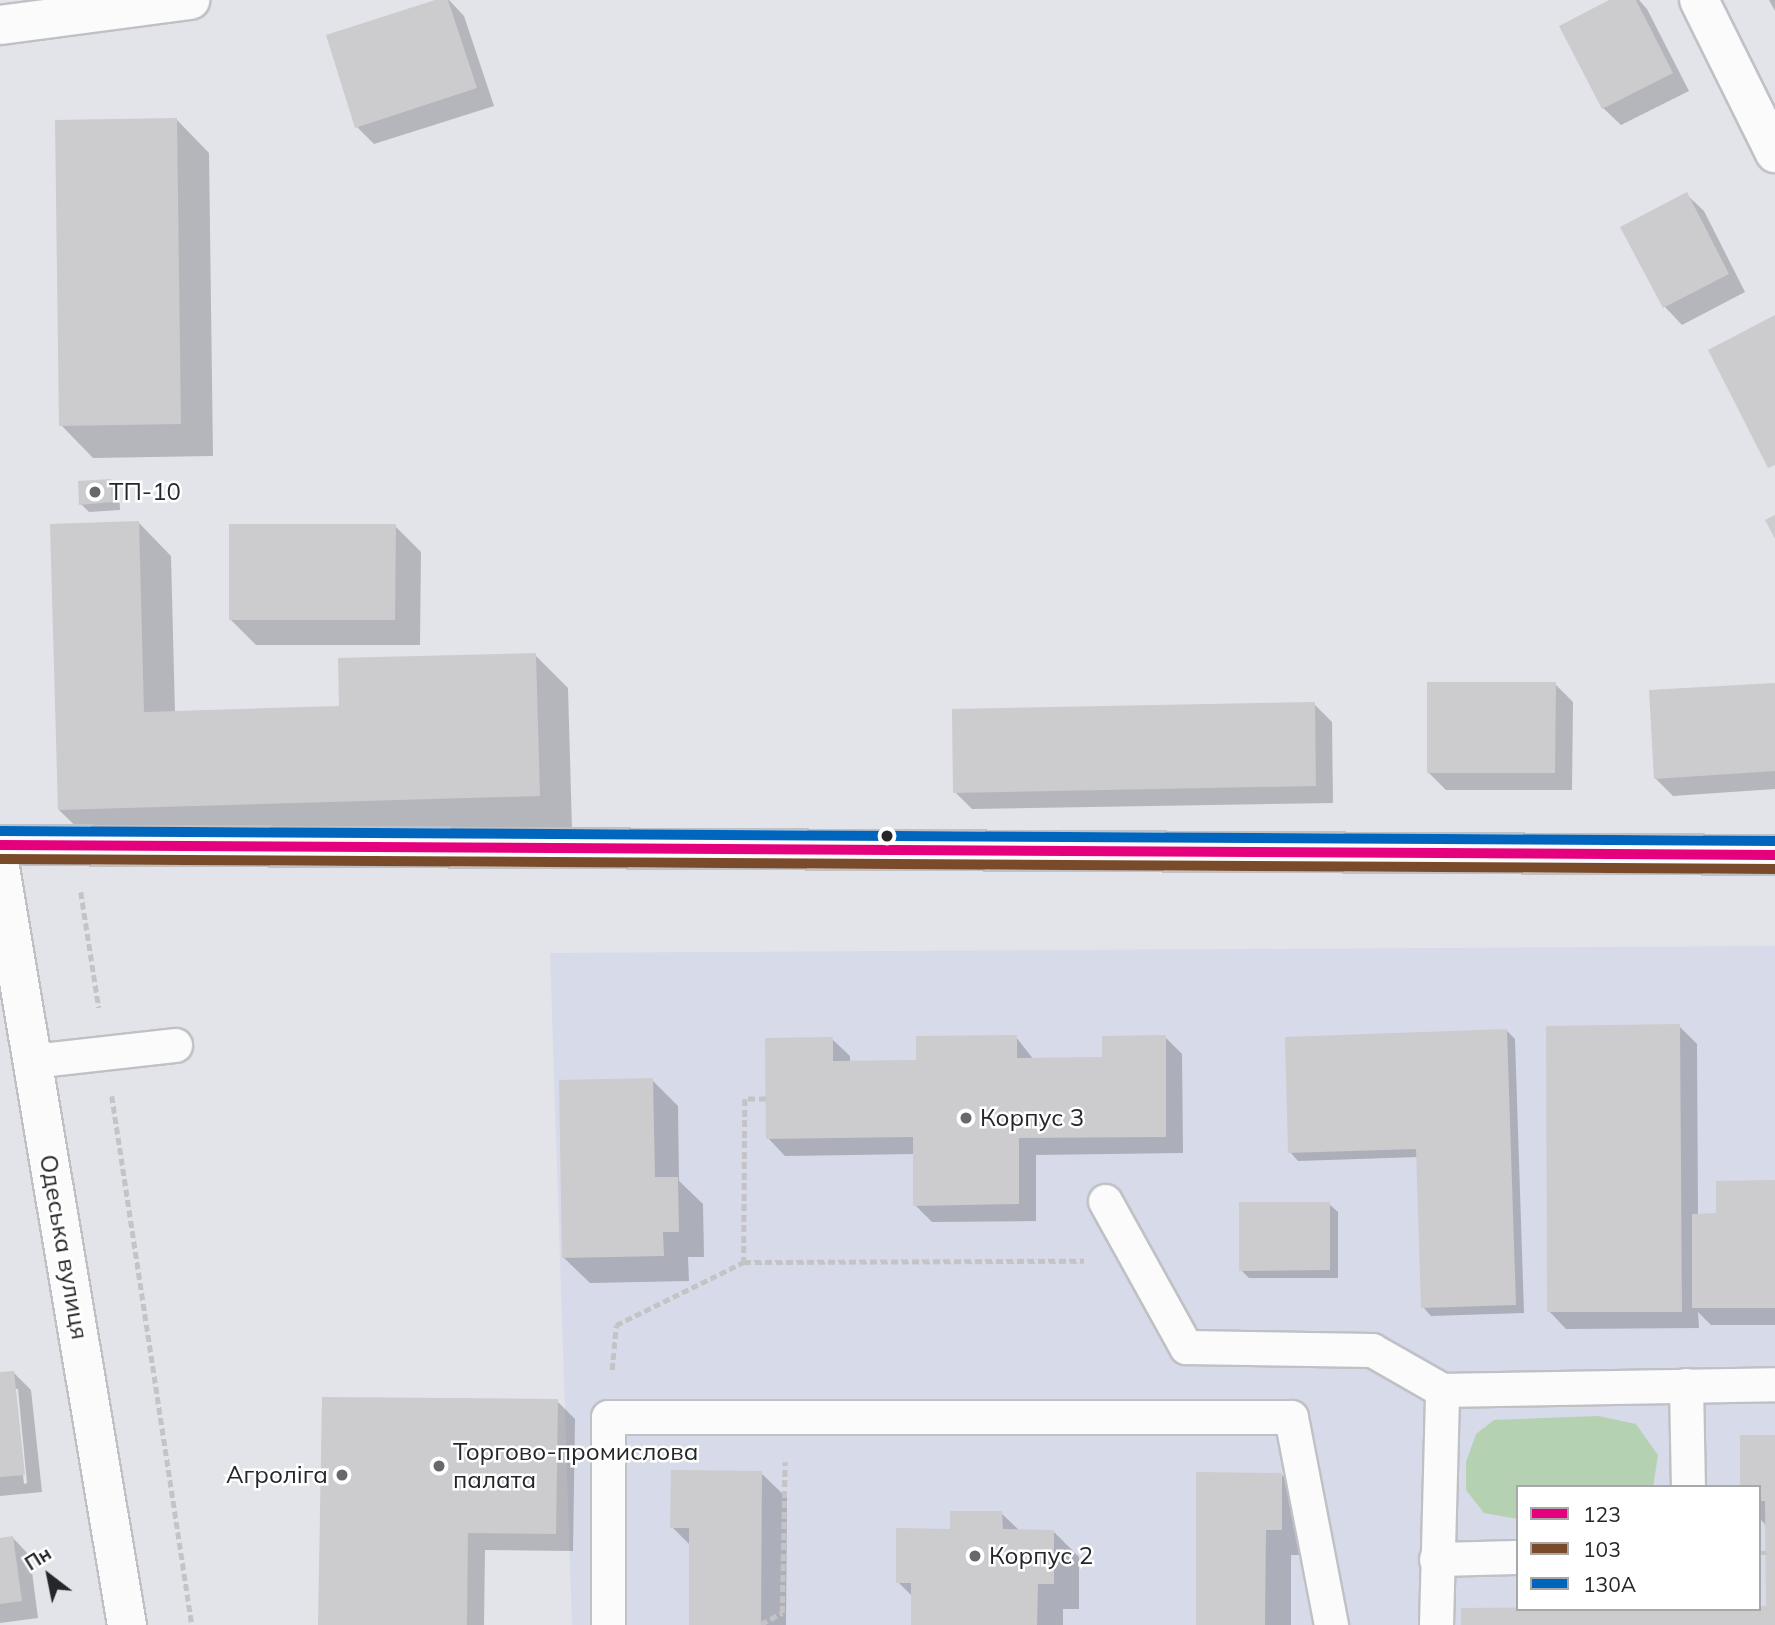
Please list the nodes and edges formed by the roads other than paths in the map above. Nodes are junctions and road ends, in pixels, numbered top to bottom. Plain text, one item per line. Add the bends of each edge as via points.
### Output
1 (190, 0) edge
2 (1699, 0) edge
3 (0, 24) edge
4 (1774, 149) edge
5 (0, 845) edge
6 (1775, 855) edge
7 (0, 869) edge
8 (175, 1045) dead end
9 (32, 1061) junction
10 (1105, 1201) dead end
11 (1775, 1384) edge
12 (1686, 1385) junction
13 (1442, 1390) junction
14 (1688, 1485) edge
15 (1516, 1557) edge
16 (1436, 1559) junction
17 (127, 1625) edge
18 (608, 1625) edge
19 (1331, 1625) edge
20 (1436, 1625) edge

1 - 3 main road
2 - 4 main road
5 - 6 main road
7 - 9 main road, Одеська вулиця
8 - 9 lane
9 - 17 main road, Одеська вулиця
10 - 13 lane via 1186,1347 1372,1350
11 - 12 lane
12 - 13 lane
12 - 14 lane
13 - 16 lane
15 - 16 lane
16 - 20 lane
18 - 19 lane via 607,1417 1291,1418

